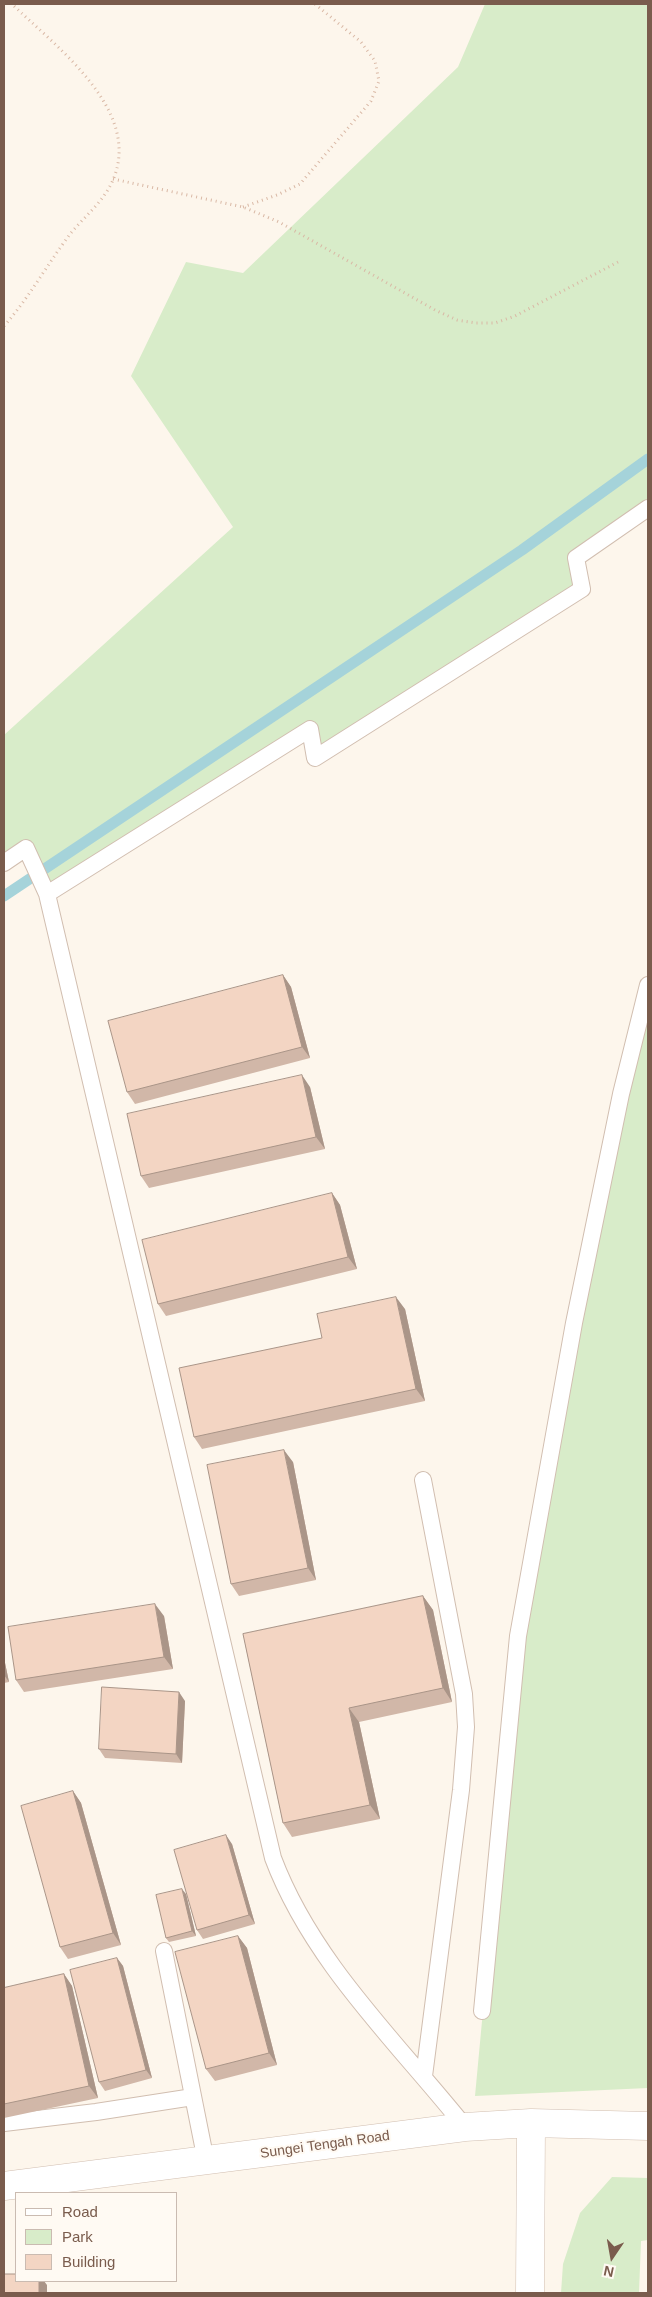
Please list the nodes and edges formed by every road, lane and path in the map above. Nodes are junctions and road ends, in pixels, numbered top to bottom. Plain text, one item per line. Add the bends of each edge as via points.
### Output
1 (12, 4) edge
2 (315, 4) edge
3 (114, 179) junction
4 (243, 207) junction
5 (618, 262) dead end
6 (4, 326) edge
7 (648, 508) edge
8 (4, 863) edge
9 (47, 894) junction
10 (648, 984) edge
11 (423, 1480) dead end
12 (164, 1951) dead end
13 (482, 2011) dead end
14 (424, 2076) junction
15 (193, 2097) junction
16 (4, 2123) edge
17 (531, 2123) junction
18 (648, 2126) edge
19 (465, 2127) junction
20 (206, 2161) junction
21 (4, 2186) edge
22 (530, 2293) edge

1 - 3 path via 88,78 104,100 115,125 119,149
2 - 4 path via 361,42 375,60 379,81 371,102 300,184 277,196
3 - 4 path
3 - 6 path
4 - 5 path via 279,222 435,310 457,320 476,323 495,323 515,316
7 - 9 lane via 576,558 582,589 316,758 310,728
8 - 9 lane via 26,848
9 - 14 lane via 273,1858 284,1889 309,1931 341,1977
10 - 13 lane via 621,1094 574,1323 518,1636
11 - 14 lane via 464,1694 466,1727
12 - 15 lane
14 - 19 lane
15 - 16 lane
15 - 20 lane
17 - 18 street, Sungei Tengah Road
17 - 19 street, Sungei Tengah Road
17 - 22 street
19 - 20 street, Sungei Tengah Road
20 - 21 street, Sungei Tengah Road

